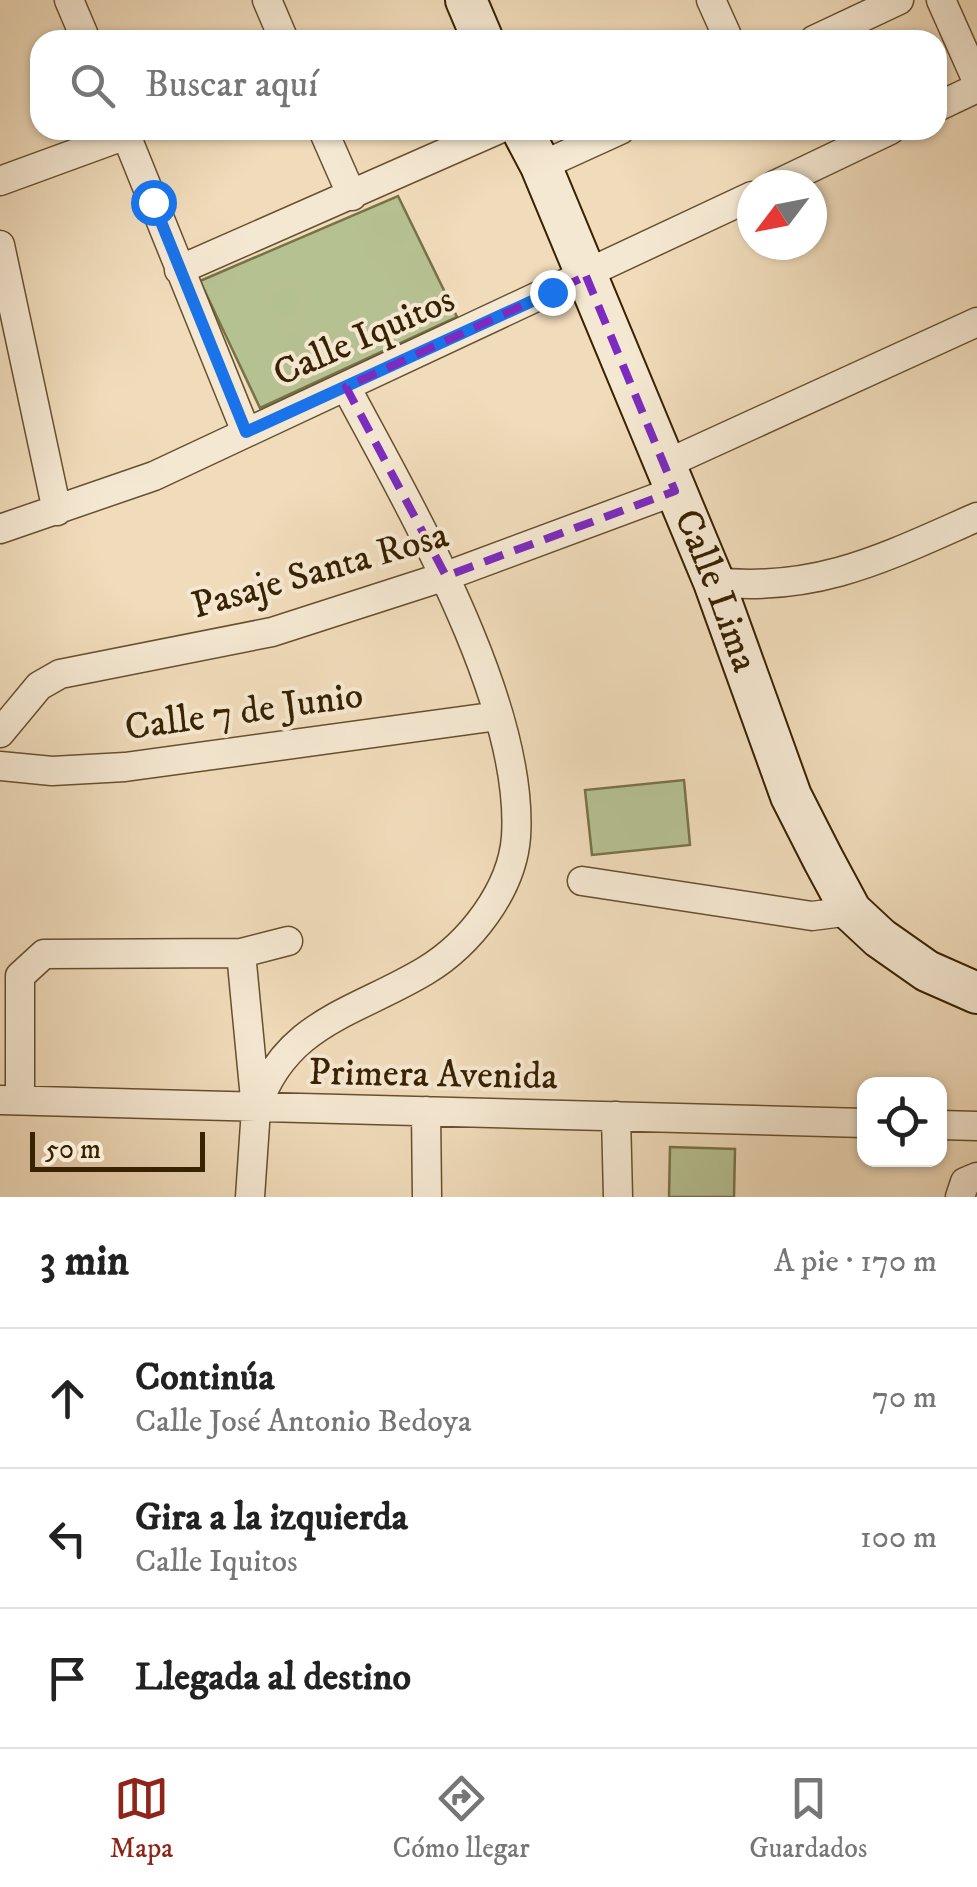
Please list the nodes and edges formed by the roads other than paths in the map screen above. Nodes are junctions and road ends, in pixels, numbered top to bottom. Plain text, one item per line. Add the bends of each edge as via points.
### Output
1 (69, 0) edge
2 (267, 0) edge
3 (466, 0) edge
4 (712, 0) edge
5 (899, 0) edge
6 (941, 0) edge
7 (82, 30) edge
8 (280, 30) edge
9 (479, 30) edge
10 (725, 30) edge
11 (835, 30) edge
12 (977, 84) edge
13 (947, 101) edge
14 (105, 140) edge
15 (128, 140) edge
16 (327, 140) edge
17 (475, 140) edge
18 (528, 140) edge
19 (598, 140) edge
20 (869, 140) edge
21 (542, 166) junction
22 (807, 170) edge
23 (0, 181) edge
24 (352, 196) junction
25 (737, 203) edge
26 (0, 245) edge
27 (179, 270) junction
28 (586, 276) junction
29 (977, 322) edge
30 (11, 350) edge
31 (346, 387) junction
32 (246, 432) junction
33 (671, 478) junction
34 (56, 510) junction
35 (977, 516) edge
36 (0, 528) edge
37 (446, 576) junction
38 (714, 582) junction
39 (498, 716) junction
40 (0, 733) edge
41 (0, 766) edge
42 (582, 881) dead end
43 (850, 911) junction
44 (288, 940) dead end
45 (241, 953) junction
46 (977, 993) edge
47 (10, 1100) edge
48 (256, 1110) junction
49 (426, 1111) junction
50 (616, 1116) junction
51 (857, 1123) edge
52 (947, 1125) edge
53 (977, 1126) edge
54 (977, 1177) edge
55 (250, 1197) edge
56 (427, 1197) edge
57 (618, 1197) edge
58 (960, 1197) edge

1 - 7 street
2 - 8 street
3 - 9 street
4 - 10 street
5 - 11 street
6 - 12 street
12 - 13 street
14 - 23 street
15 - 27 street
16 - 24 street
17 - 24 street
18 - 21 street, Calle Lima
19 - 21 street
20 - 22 street
21 - 28 street, Calle Lima
24 - 27 street
25 - 28 street, Calle Iquitos
26 - 30 street
27 - 32 street
28 - 31 street, Calle Iquitos
28 - 33 street, Calle Lima
29 - 33 street, Pasaje Santa Rosa
30 - 34 street
31 - 32 street, Calle Iquitos
31 - 37 street
32 - 34 street, Calle Iquitos via 154,476
33 - 37 street, Pasaje Santa Rosa
33 - 38 street, Calle Lima
34 - 36 street, Calle Iquitos
35 - 38 street via 859,569 801,582
37 - 39 street
37 - 40 street, Pasaje Santa Rosa via 272,632 60,674 38,686
38 - 43 street, Calle Lima via 790,796
39 - 41 street, Calle 7 de Junio via 125,767
39 - 48 street via 516,838 504,884 486,913 429,968 327,1019 298,1042 272,1071
42 - 43 street via 812,916
43 - 46 street, Calle Lima via 927,971
44 - 45 street
45 - 47 street via 44,954 20,976
45 - 48 street
47 - 48 street, Primera Avenida
48 - 49 street, Primera Avenida
48 - 55 street
49 - 50 street, Primera Avenida
49 - 56 street
50 - 51 street, Primera Avenida
50 - 57 street
52 - 53 street
54 - 58 street via 965,1182

